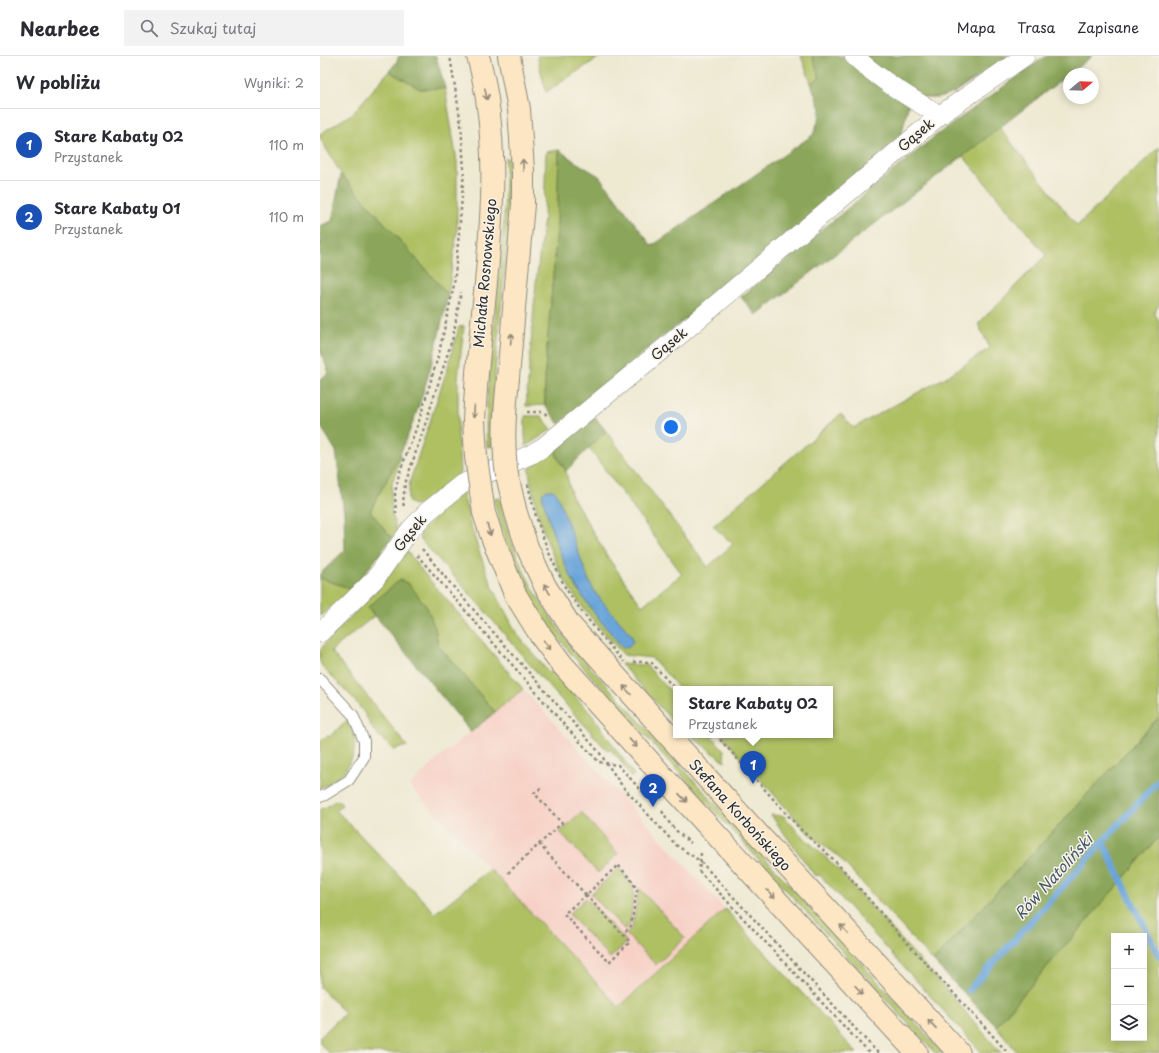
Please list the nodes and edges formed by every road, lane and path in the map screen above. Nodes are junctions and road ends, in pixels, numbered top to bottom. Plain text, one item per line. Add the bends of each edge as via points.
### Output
1 (478, 56) edge
2 (509, 56) edge
3 (854, 56) edge
4 (1025, 56) edge
5 (940, 115) junction
6 (461, 288) dead end
7 (523, 412) dead end
8 (552, 421) dead end
9 (517, 477) junction
10 (404, 509) dead end
11 (419, 545) dead end
12 (320, 633) edge
13 (320, 679) edge
14 (673, 687) edge
15 (719, 738) edge
16 (541, 788) dead end
17 (320, 797) edge
18 (539, 844) junction
19 (508, 872) dead end
20 (586, 894) junction
21 (623, 934) junction
22 (878, 1053) edge
23 (917, 1053) edge
24 (959, 1053) edge
25 (1008, 1053) edge

1 -> 23 street, Michała Rosnowskiego, bridge via 488,103 491,136 492,218 474,420 484,513 512,588 560,663
9 -> 2 street, bridge via 504,443 523,204 519,109
3 - 5 street via 887,83
4 - 5 street, Gąsek
5 - 12 street, Gąsek via 542,448 462,484 427,512 410,530 375,579
6 - 10 path via 453,337 405,484
7 - 8 path via 544,412
9 - 14 path, bridge via 565,586 601,636 624,662 651,662
24 -> 9 street, Stefana Korbońskiego via 568,624 545,586 527,547 516,513
11 - 22 path via 599,752 643,809 676,845 700,861
13 - 17 lane via 353,715 364,741 364,757 349,780
15 - 25 path via 801,830 847,874
16 - 18 path via 534,793 562,823
18 - 19 path
18 - 20 path
20 - 21 path
20 - 21 path via 618,865 637,890 631,926
20 - 21 path via 564,914 609,962 630,942

